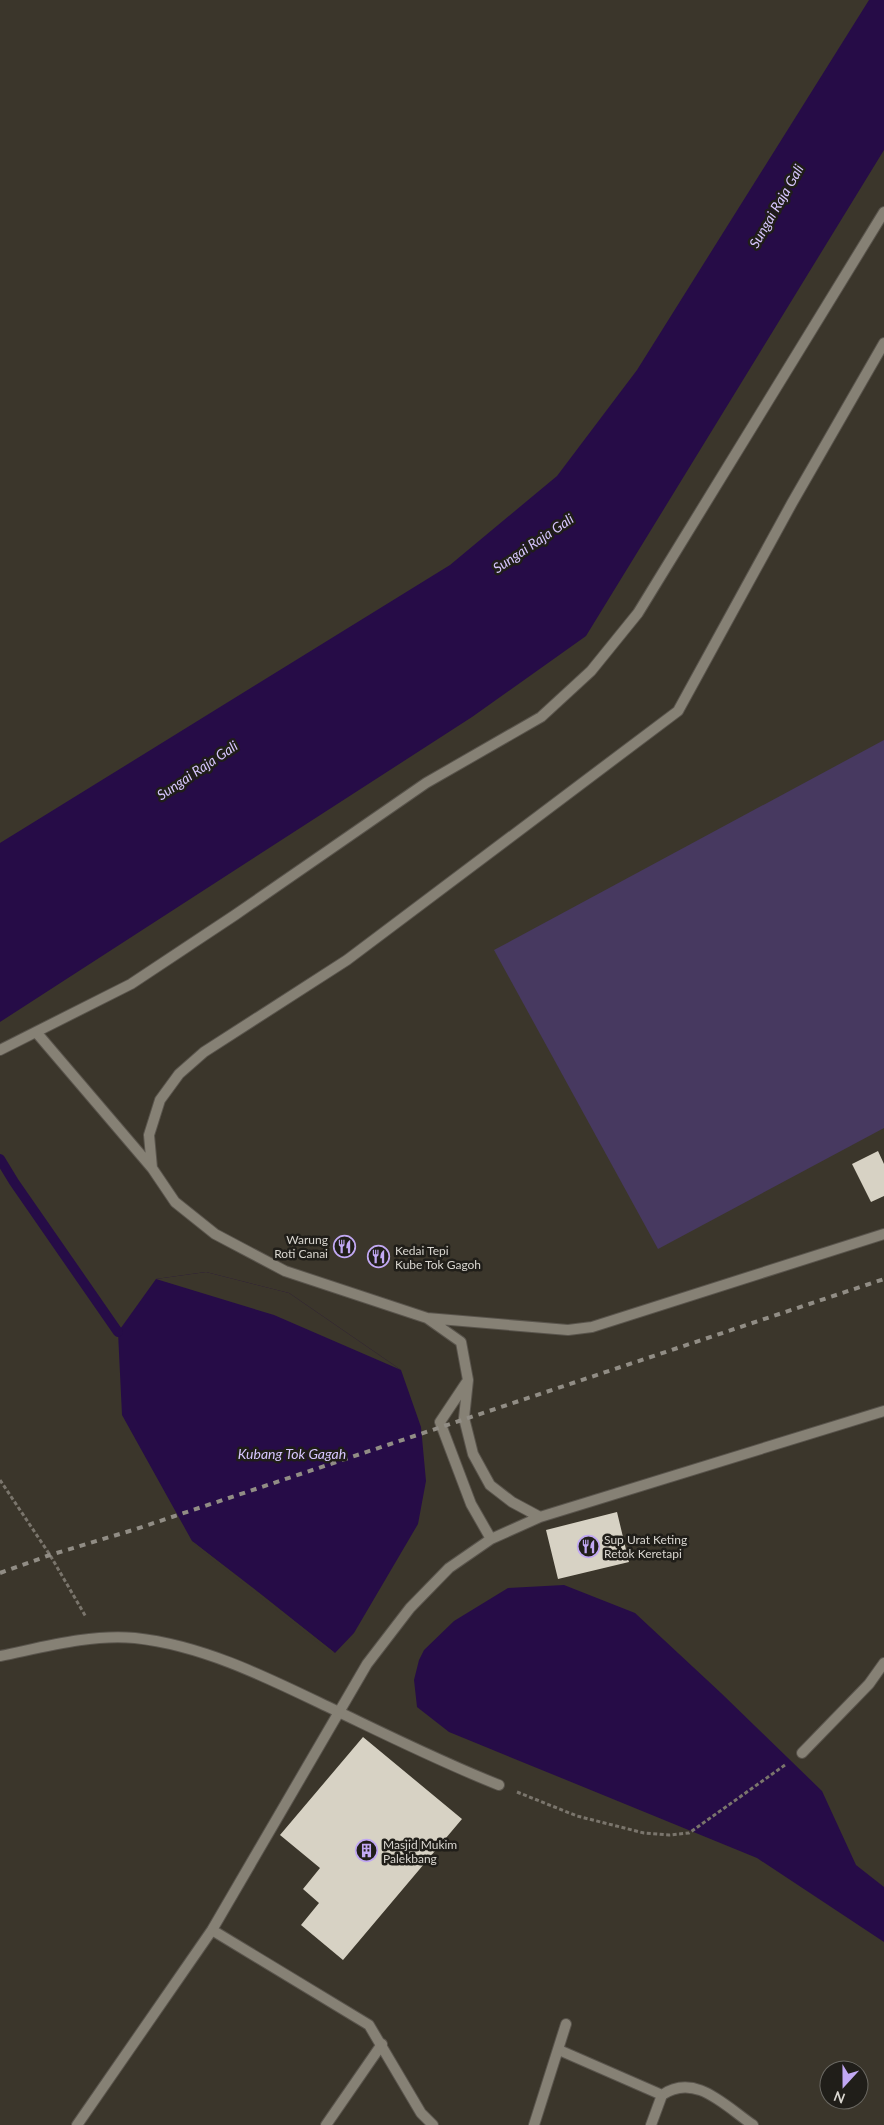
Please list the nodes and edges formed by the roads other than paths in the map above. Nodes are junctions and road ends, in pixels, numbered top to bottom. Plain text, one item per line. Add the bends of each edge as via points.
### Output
1 (884, 212) edge
2 (884, 343) edge
3 (36, 1032) junction
4 (0, 1050) edge
5 (152, 1168) junction
6 (884, 1234) edge
7 (427, 1318) junction
8 (468, 1380) junction
9 (884, 1411) edge
10 (540, 1517) junction
11 (492, 1539) junction
12 (0, 1656) edge
13 (884, 1663) edge
14 (340, 1712) junction
15 (802, 1753) road end
16 (499, 1785) road end
17 (212, 1930) junction
18 (566, 2024) dead end
19 (382, 2044) junction
20 (558, 2050) junction
21 (662, 2095) junction
22 (77, 2125) edge
23 (326, 2125) edge
24 (433, 2125) edge
25 (534, 2125) edge
26 (651, 2125) edge
27 (753, 2125) edge

1 - 3 street via 638,612 591,671 541,717 426,783 132,984
2 - 5 street via 678,711 347,960 204,1052 179,1074 160,1100 149,1135
3 - 4 street
3 - 5 street
5 - 7 street via 175,1202 215,1234 285,1272
6 - 7 street via 592,1327 568,1330
7 - 8 street via 461,1342
8 - 10 street via 464,1418 473,1454 490,1485
8 - 11 street via 440,1422 471,1504
9 - 10 street
10 - 11 street
11 - 14 street via 449,1568 410,1608 367,1664
12 - 14 street via 98,1638 135,1638 181,1646 239,1667
13 - 15 street via 869,1684
14 - 16 street
14 - 17 street
17 - 19 street via 365,2022
17 - 22 street
18 - 20 street
19 - 23 street
19 - 24 street via 421,2113
20 - 21 street
20 - 25 street
21 - 26 street
21 - 27 street via 680,2086 693,2086

